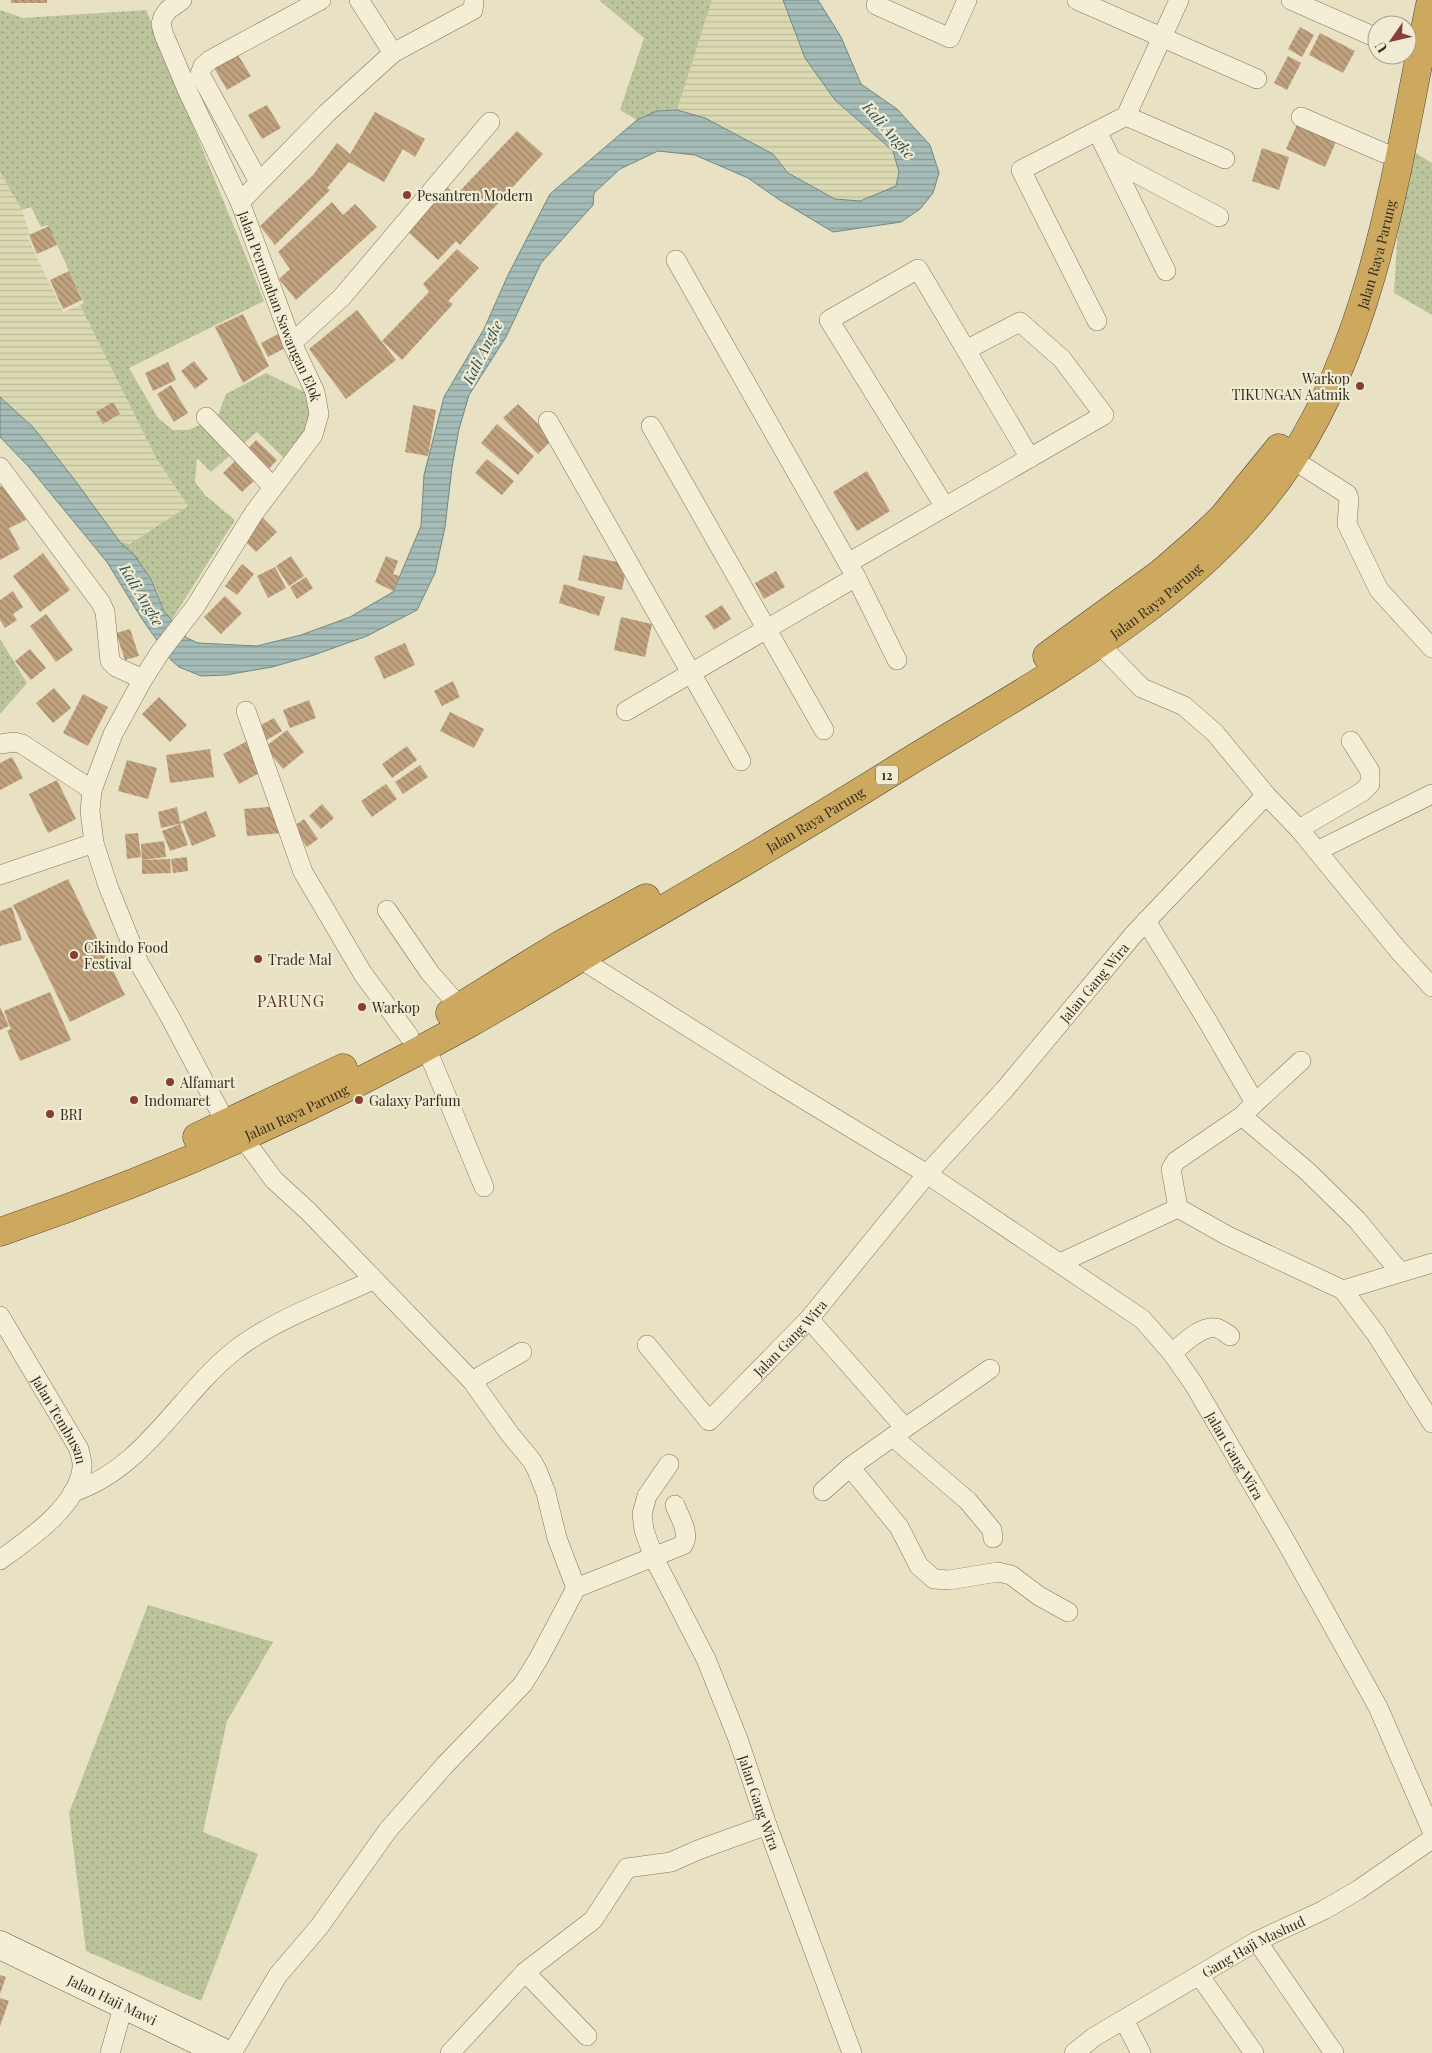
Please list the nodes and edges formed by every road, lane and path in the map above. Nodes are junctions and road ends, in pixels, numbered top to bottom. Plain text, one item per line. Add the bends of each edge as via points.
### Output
1 (182, 0) edge
2 (321, 0) edge
3 (359, 0) edge
4 (474, 0) edge
5 (967, 0) edge
6 (1077, 0) edge
7 (1179, 0) edge
8 (1291, 0) edge
9 (1413, 0) edge
10 (1431, 0) edge
11 (876, 5) dead end
12 (1410, 15) edge
13 (1367, 34) edge
14 (1162, 37) junction
15 (393, 53) junction
16 (1415, 66) edge
17 (1257, 79) dead end
18 (1126, 116) junction
19 (1301, 117) dead end
20 (490, 122) dead end
21 (1097, 131) junction
22 (1384, 153) junction
23 (1225, 159) dead end
24 (1113, 161) junction
25 (259, 182) junction
26 (240, 202) junction
27 (1219, 217) dead end
28 (676, 260) dead end
29 (1166, 271) dead end
30 (1097, 321) dead end
31 (292, 343) junction
32 (966, 350) junction
33 (206, 417) dead end
34 (548, 421) dead end
35 (650, 426) dead end
36 (1030, 458) junction
37 (1292, 459) junction
38 (0, 467) edge
39 (273, 487) junction
40 (945, 507) junction
41 (852, 570) junction
42 (1130, 609) junction
43 (766, 629) junction
44 (1099, 644) junction
45 (1432, 648) edge
46 (897, 660) dead end
47 (691, 673) junction
48 (143, 679) junction
49 (246, 711) dead end
50 (626, 711) dead end
51 (824, 730) dead end
52 (1350, 741) dead end
53 (0, 744) edge
54 (741, 761) dead end
55 (92, 790) junction
56 (1432, 794) edge
57 (1266, 795) junction
58 (1299, 829) junction
59 (94, 843) junction
60 (1317, 851) junction
61 (0, 875) edge
62 (387, 910) dead end
63 (1146, 921) junction
64 (569, 952) junction
65 (1432, 987) edge
66 (460, 1007) junction
67 (418, 1041) junction
68 (1301, 1061) dead end
69 (1248, 1110) junction
70 (235, 1131) junction
71 (927, 1174) junction
72 (484, 1187) dead end
73 (1178, 1208) junction
74 (0, 1214) edge
75 (0, 1232) edge
76 (1432, 1262) edge
77 (1060, 1263) junction
78 (1400, 1272) junction
79 (373, 1280) junction
80 (1343, 1290) junction
81 (0, 1316) edge
82 (809, 1319) junction
83 (1230, 1336) dead end
84 (647, 1345) dead end
85 (522, 1352) dead end
86 (1172, 1353) junction
87 (990, 1369) dead end
88 (472, 1382) junction
89 (1432, 1424) edge
90 (899, 1432) junction
91 (669, 1464) dead end
92 (850, 1467) junction
93 (823, 1491) dead end
94 (73, 1492) junction
95 (675, 1505) dead end
96 (993, 1538) dead end
97 (654, 1558) junction
98 (0, 1560) edge
99 (576, 1588) junction
100 (1068, 1612) dead end
101 (767, 1826) junction
102 (1432, 1831) edge
103 (1432, 1839) edge
104 (1257, 1942) junction
105 (0, 1945) edge
106 (525, 1972) junction
107 (1199, 1975) junction
108 (124, 2004) junction
109 (1124, 2020) junction
110 (587, 2036) dead end
111 (110, 2053) edge
112 (224, 2053) edge
113 (232, 2053) edge
114 (450, 2053) edge
115 (852, 2053) edge
116 (1074, 2053) edge
117 (1141, 2053) edge
118 (1254, 2053) edge
119 (1334, 2053) edge

1 - 26 street, Jalan Perumahan Sawangan Elok via 168,10 161,24 189,94
2 - 25 street via 210,60 200,74
3 - 15 street
4 - 15 street via 473,10
5 - 11 street via 950,38
6 - 14 street
7 - 14 street
8 - 13 street
9 - 12 highway
10 - 16 highway, Jalan Raya Parung / 12
14 - 17 street
14 - 18 street
15 - 25 street via 327,113
16 - 22 highway, Jalan Raya Parung / 12
16 - 37 highway, Jalan Raya Parung / 12 via 1394,184 1354,327 1321,410
18 - 21 street
18 - 23 street
19 - 22 street
20 - 31 street via 342,297
21 - 24 street
21 - 30 street via 1022,170
22 - 42 highway, Jalan Raya Parung / 12 via 1337,339 1320,380 1292,432 1223,517 1161,573
24 - 27 street
24 - 29 street
25 - 26 street
26 - 31 street, Jalan Perumahan Sawangan Elok
28 - 41 street
31 - 39 street, Jalan Perumahan Sawangan Elok via 315,392 319,414 313,435
32 - 36 street
32 - 36 street via 1020,322 1062,360 1104,415
32 - 40 street via 918,269 829,320
33 - 39 street
34 - 47 street
35 - 43 street
36 - 40 street
37 - 42 highway, Jalan Raya Parung / 12 via 1264,499 1190,574
37 - 45 street via 1347,494 1347,524 1379,590
38 - 48 street via 100,603 110,661
39 - 48 street, Jalan Perumahan Sawangan Elok via 195,607
40 - 41 street
41 - 43 street
41 - 46 street
42 - 44 highway, Jalan Raya Parung / 12
42 - 64 highway, Jalan Raya Parung / 12 via 694,872
43 - 47 street
43 - 51 street
44 - 57 street via 1142,688 1178,702 1197,716
44 - 64 highway, Jalan Raya Parung / 12 via 831,810
47 - 50 street
47 - 54 street
48 - 55 street, Jalan Perumahan Sawangan Elok via 113,734
49 - 67 street via 303,872 363,974
52 - 58 street via 1370,771 1370,784
53 - 55 street via 22,744
55 - 59 street, Jalan Perumahan Sawangan Elok via 90,811
56 - 60 street
57 - 58 street
57 - 63 street, Jalan Gang Wira
58 - 60 street
59 - 61 street
59 - 70 street, Jalan Perumahan Sawangan Elok via 139,962
60 - 65 street
62 - 66 street via 430,972
63 - 69 street via 1208,1022
63 - 71 street, Jalan Gang Wira via 1005,1089
64 - 66 highway, Jalan Raya Parung / 12
64 - 67 highway, Jalan Raya Parung / 12 via 471,1023
64 - 71 street, Jalan Gang Wira
66 - 67 highway, Jalan Raya Parung / 12
67 - 70 highway, Jalan Raya Parung / 12
67 - 72 street
68 - 69 street
69 - 73 street via 1176,1161 1171,1170
69 - 78 street via 1357,1220
70 - 74 highway, Jalan Raya Parung / 12
70 - 75 highway, Jalan Raya Parung / 12 via 142,1180
70 - 79 street, Jalan Perumahan Sawangan Elok via 278,1184
71 - 77 street, Jalan Gang Wira
71 - 82 street, Jalan Gang Wira
73 - 77 street
73 - 80 street via 1228,1236
76 - 78 street
77 - 86 street, Jalan Gang Wira via 1142,1319
78 - 80 street
79 - 88 street, Jalan Perumahan Sawangan Elok
79 - 94 street via 266,1330 235,1350 203,1379 126,1462 92,1486
80 - 89 street via 1376,1334
81 - 94 street, Jalan Tembusan via 79,1449 82,1467
82 - 84 street, Jalan Gang Wira via 709,1421
82 - 90 street
83 - 86 street via 1216,1328 1208,1329
85 - 88 street
86 - 102 street, Jalan Gang Wira via 1285,1540 1378,1707
87 - 90 street
88 - 99 street, Jalan Perumahan Sawangan Elok via 538,1470 557,1538
90 - 92 street
90 - 96 street via 968,1501 992,1530
91 - 97 street, Jalan Gang Wira via 647,1496 642,1514
92 - 93 street
92 - 100 street via 899,1527 919,1566 934,1579 949,1580 998,1572 1011,1575
94 - 98 street, Jalan Tembusan via 44,1527
95 - 97 street via 686,1541
97 - 99 street
97 - 101 street, Jalan Gang Wira via 706,1659 738,1739
99 - 113 street via 523,1684 388,1830 319,1928 278,1975
101 - 106 street via 671,1862 627,1868 593,1920
101 - 115 street, Jalan Gang Wira
103 - 104 street, Gang Haji Mashud via 1358,1890
104 - 107 street, Gang Haji Mashud
104 - 119 street
105 - 108 street, Jalan Haji Mawi
106 - 110 street
106 - 114 street
107 - 109 street, Gang Haji Mashud
107 - 118 street
108 - 111 street
108 - 112 street, Jalan Haji Mawi
109 - 116 street, Gang Haji Mashud
109 - 117 street

